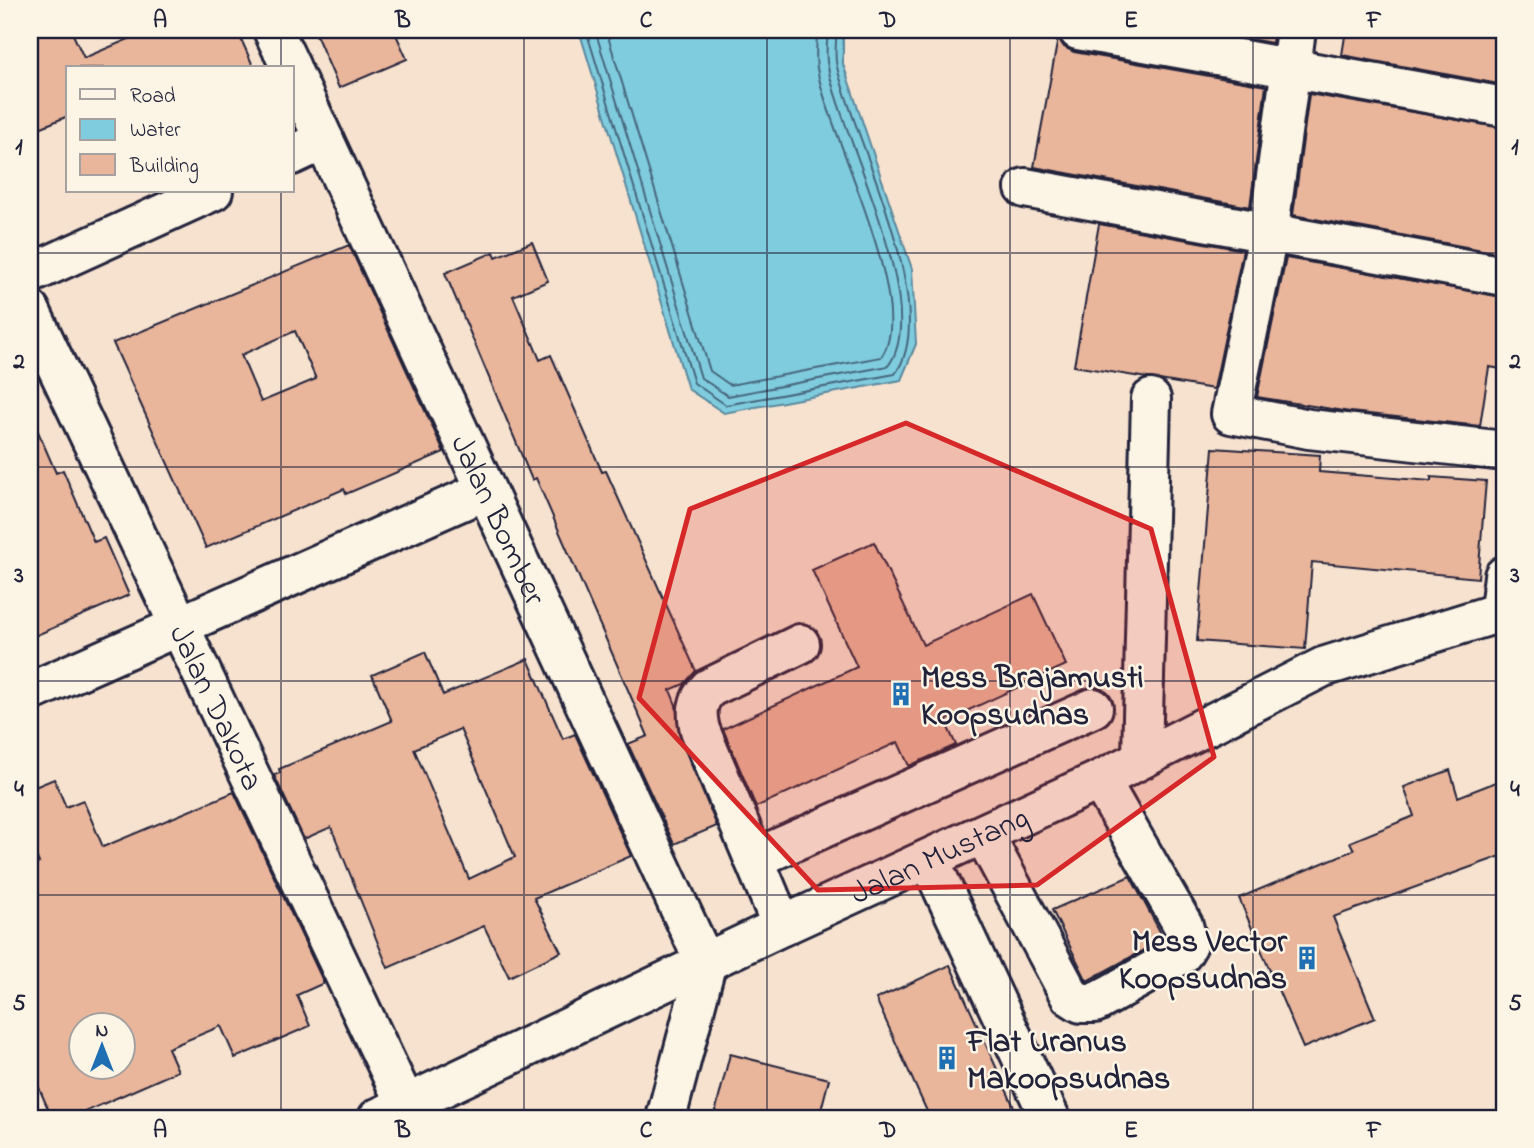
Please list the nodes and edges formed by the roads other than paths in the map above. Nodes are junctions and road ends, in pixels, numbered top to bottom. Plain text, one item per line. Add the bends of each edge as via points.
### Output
1 (273, 30) edge
2 (1078, 30) edge
3 (1292, 48) edge
4 (290, 66) edge
5 (294, 80) edge
6 (1504, 107) edge
7 (308, 147) edge
8 (1026, 188) dead end
9 (211, 192) edge
10 (1268, 235) junction
11 (30, 274) edge
12 (1504, 276) edge
13 (30, 310) edge
14 (1151, 399) dead end
15 (1504, 451) edge
16 (486, 490) junction
17 (1503, 599) edge
18 (180, 628) junction
19 (800, 643) dead end
20 (30, 692) edge
21 (1093, 708) dead end
22 (1142, 757) junction
23 (1100, 780) junction
24 (984, 835) junction
25 (754, 859) junction
26 (929, 859) junction
27 (782, 926) junction
28 (706, 965) junction
29 (392, 1112) edge
30 (666, 1118) edge
31 (1050, 1118) edge

1 - 4 lane, Jalan Bomber
2 - 3 lane
3 - 6 lane
3 - 10 lane
5 - 7 lane, Jalan Bomber
7 - 16 lane, Jalan Bomber
8 - 10 lane
9 - 11 lane
10 - 12 lane
10 - 15 lane via 1231,414 1309,429
13 - 18 lane, Jalan Dakota
14 - 22 lane
16 - 18 lane
16 - 28 lane, Jalan Bomber
17 - 22 lane, Jalan Mustang via 1322,667
18 - 20 lane
18 - 29 lane, Jalan Dakota
19 - 25 lane via 709,688 697,707 699,730
21 - 25 lane
22 - 23 lane, Jalan Mustang
23 - 24 lane, Jalan Mustang
23 - 24 lane via 1183,925 1188,944 1182,954 1095,1003 1081,1003 1070,996
24 - 26 lane, Jalan Mustang
25 - 27 lane
26 - 27 lane, Jalan Mustang
26 - 31 lane
27 - 28 lane, Jalan Mustang
28 - 29 lane, Jalan Mustang
28 - 30 lane

